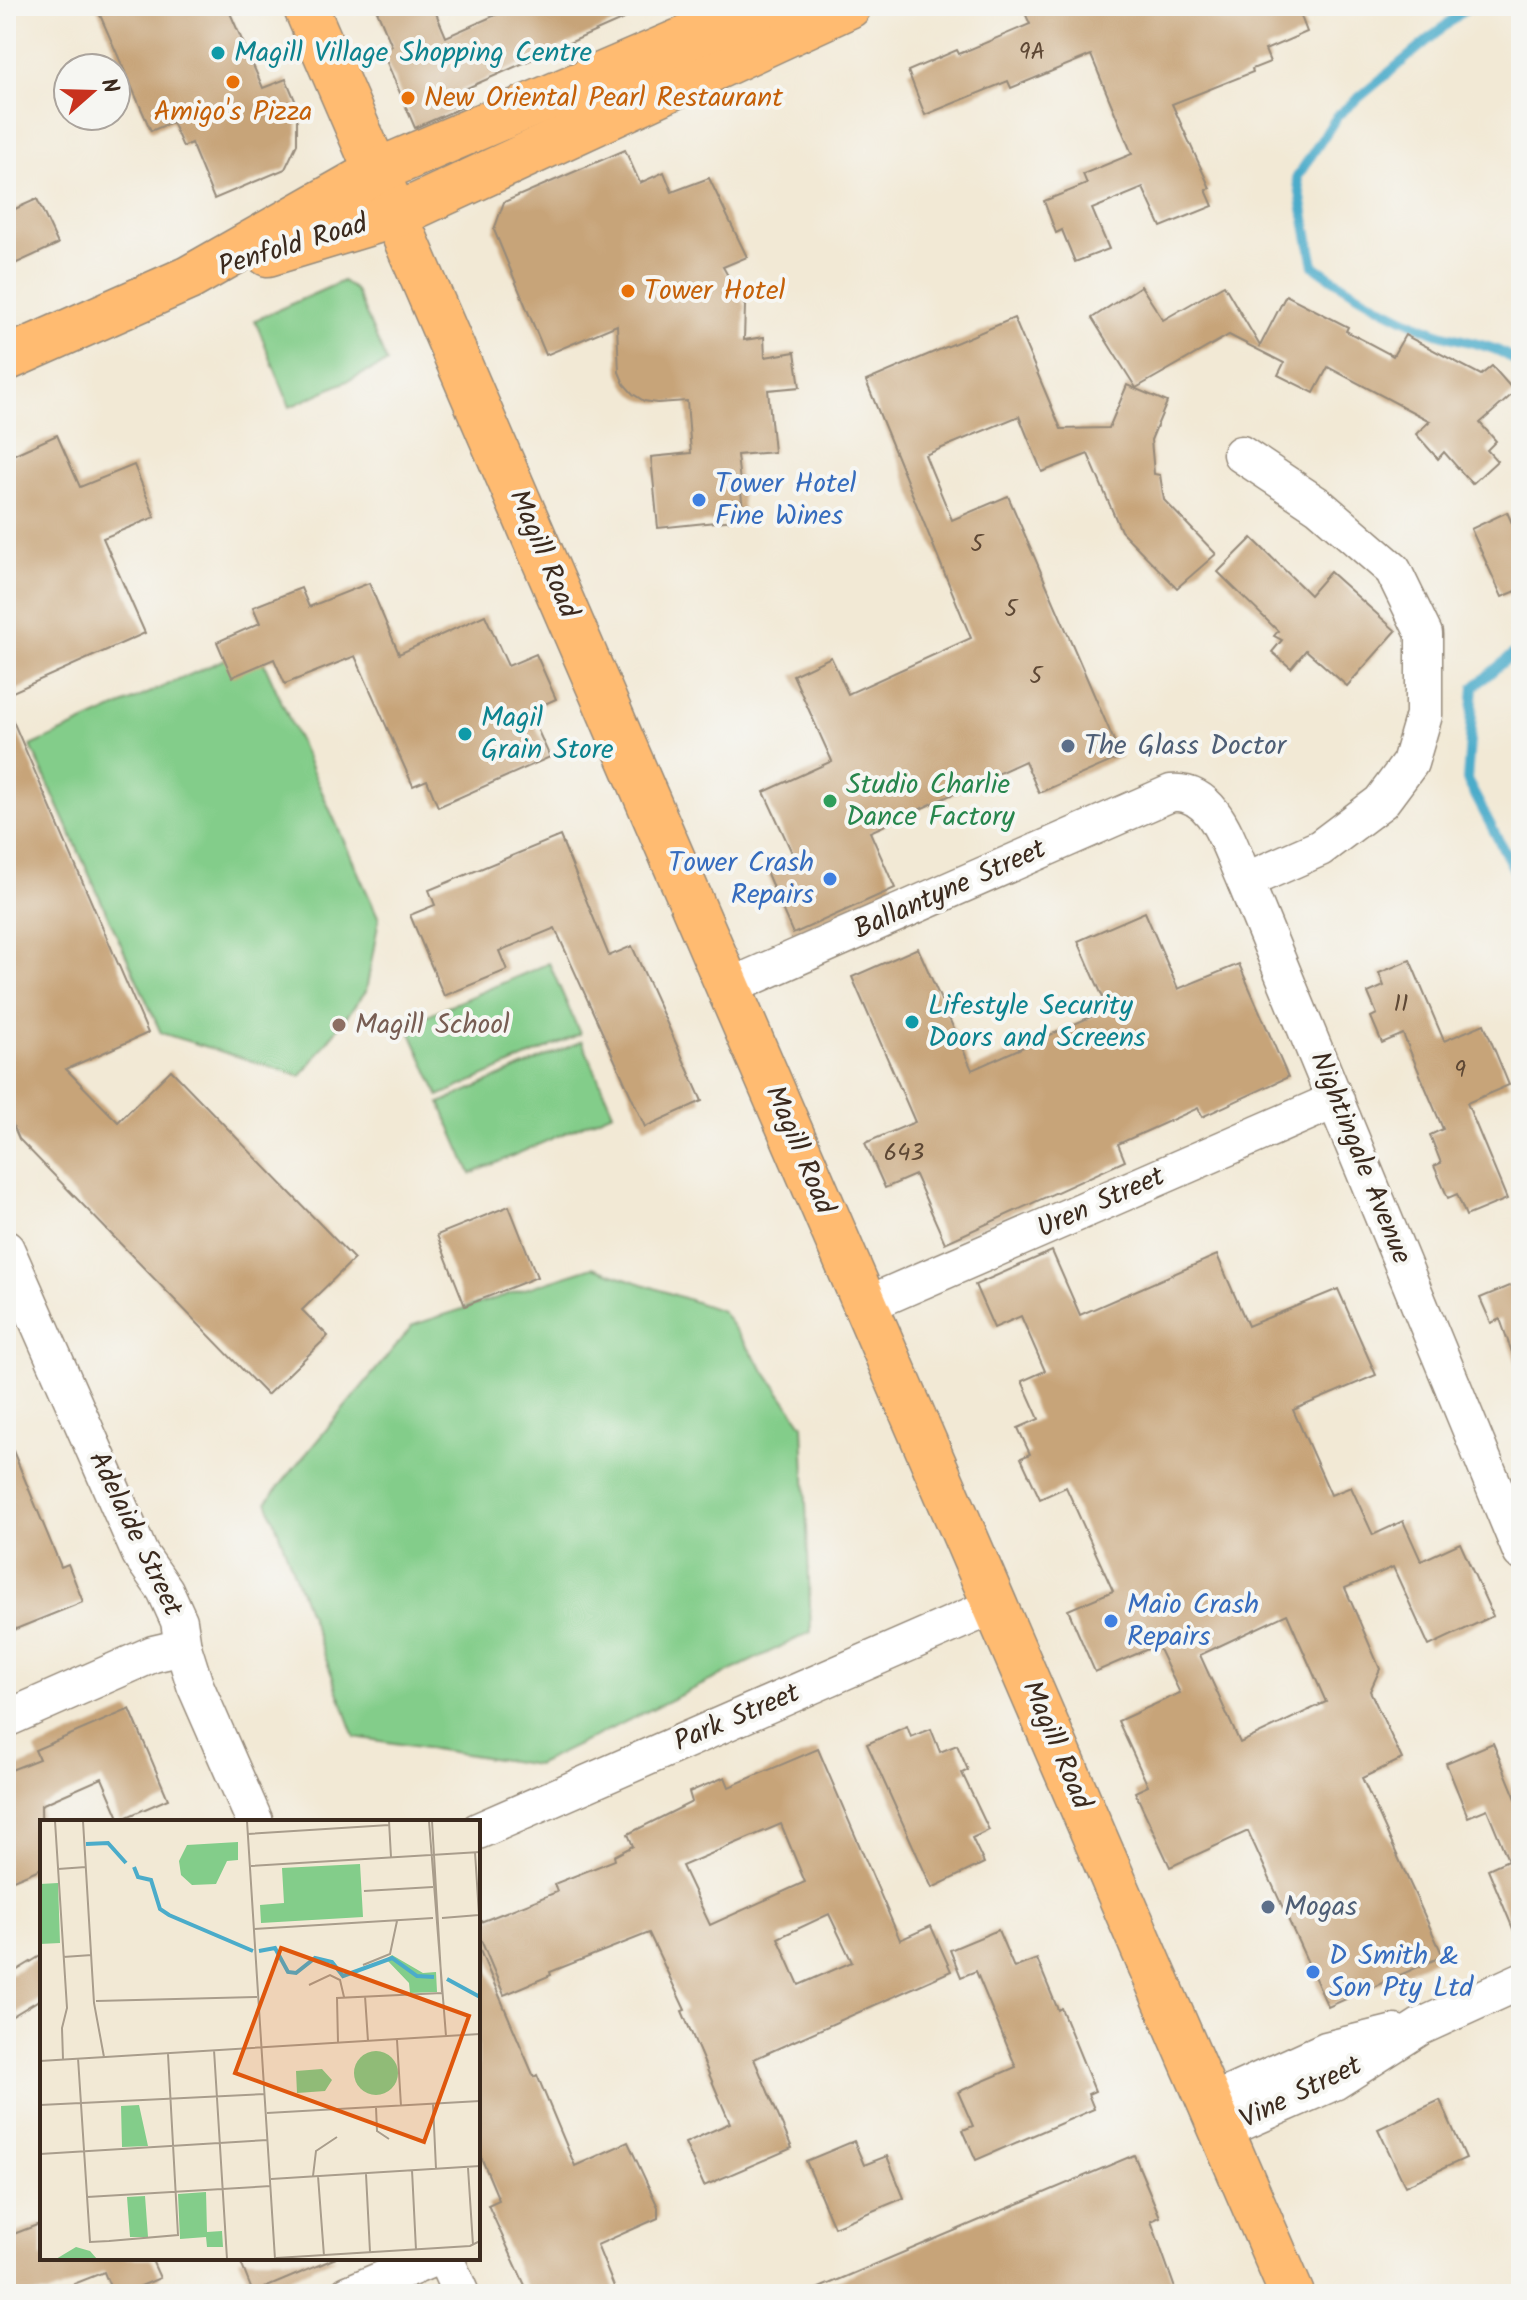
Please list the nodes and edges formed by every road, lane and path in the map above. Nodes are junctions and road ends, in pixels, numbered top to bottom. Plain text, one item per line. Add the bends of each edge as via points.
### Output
1 (305, 6) edge
2 (762, 6) edge
3 (849, 6) edge
4 (377, 171) junction
5 (397, 215) junction
6 (189, 278) junction
7 (6, 359) edge
8 (1241, 454) dead end
9 (1171, 793) joint
10 (1245, 881) junction
11 (729, 987) junction
12 (1336, 1100) junction
13 (6, 1249) edge
14 (866, 1305) junction
15 (1521, 1552) edge
16 (996, 1605) junction
17 (183, 1647) junction
18 (6, 1719) edge
19 (254, 1820) edge
20 (480, 1830) edge
21 (1521, 1981) edge
22 (1216, 2117) junction
23 (429, 2260) edge
24 (446, 2260) edge
25 (348, 2294) edge
26 (461, 2294) edge
27 (1292, 2294) edge

1 - 4 main road, Magill Road
2 - 4 main road, Penfold Road
3 - 5 main road, Penfold Road
4 - 5 main road, Magill Road
4 - 6 main road, Penfold Road
5 - 6 main road, Penfold Road
5 - 11 main road, Magill Road
6 - 7 main road, Penfold Road
8 - 10 street via 1319,506 1393,570 1424,634 1424,715 1410,763 1381,802 1320,848
9 - 10 street, Nightingale Avenue via 1186,792 1215,815
9 - 11 street, Ballantyne Street
10 - 12 street, Nightingale Avenue
11 - 14 main road, Magill Road
12 - 14 street, Uren Street
12 - 15 street, Nightingale Avenue
13 - 17 street, Adelaide Street via 140,1554 179,1621
14 - 16 main road, Magill Road
16 - 20 street, Park Street
16 - 22 main road, Magill Road
17 - 18 street via 153,1654
17 - 19 street, Adelaide Street
21 - 22 street, Vine Street via 1420,2027 1326,2050
22 - 27 main road, Magill Road
23 - 25 street
24 - 26 street

